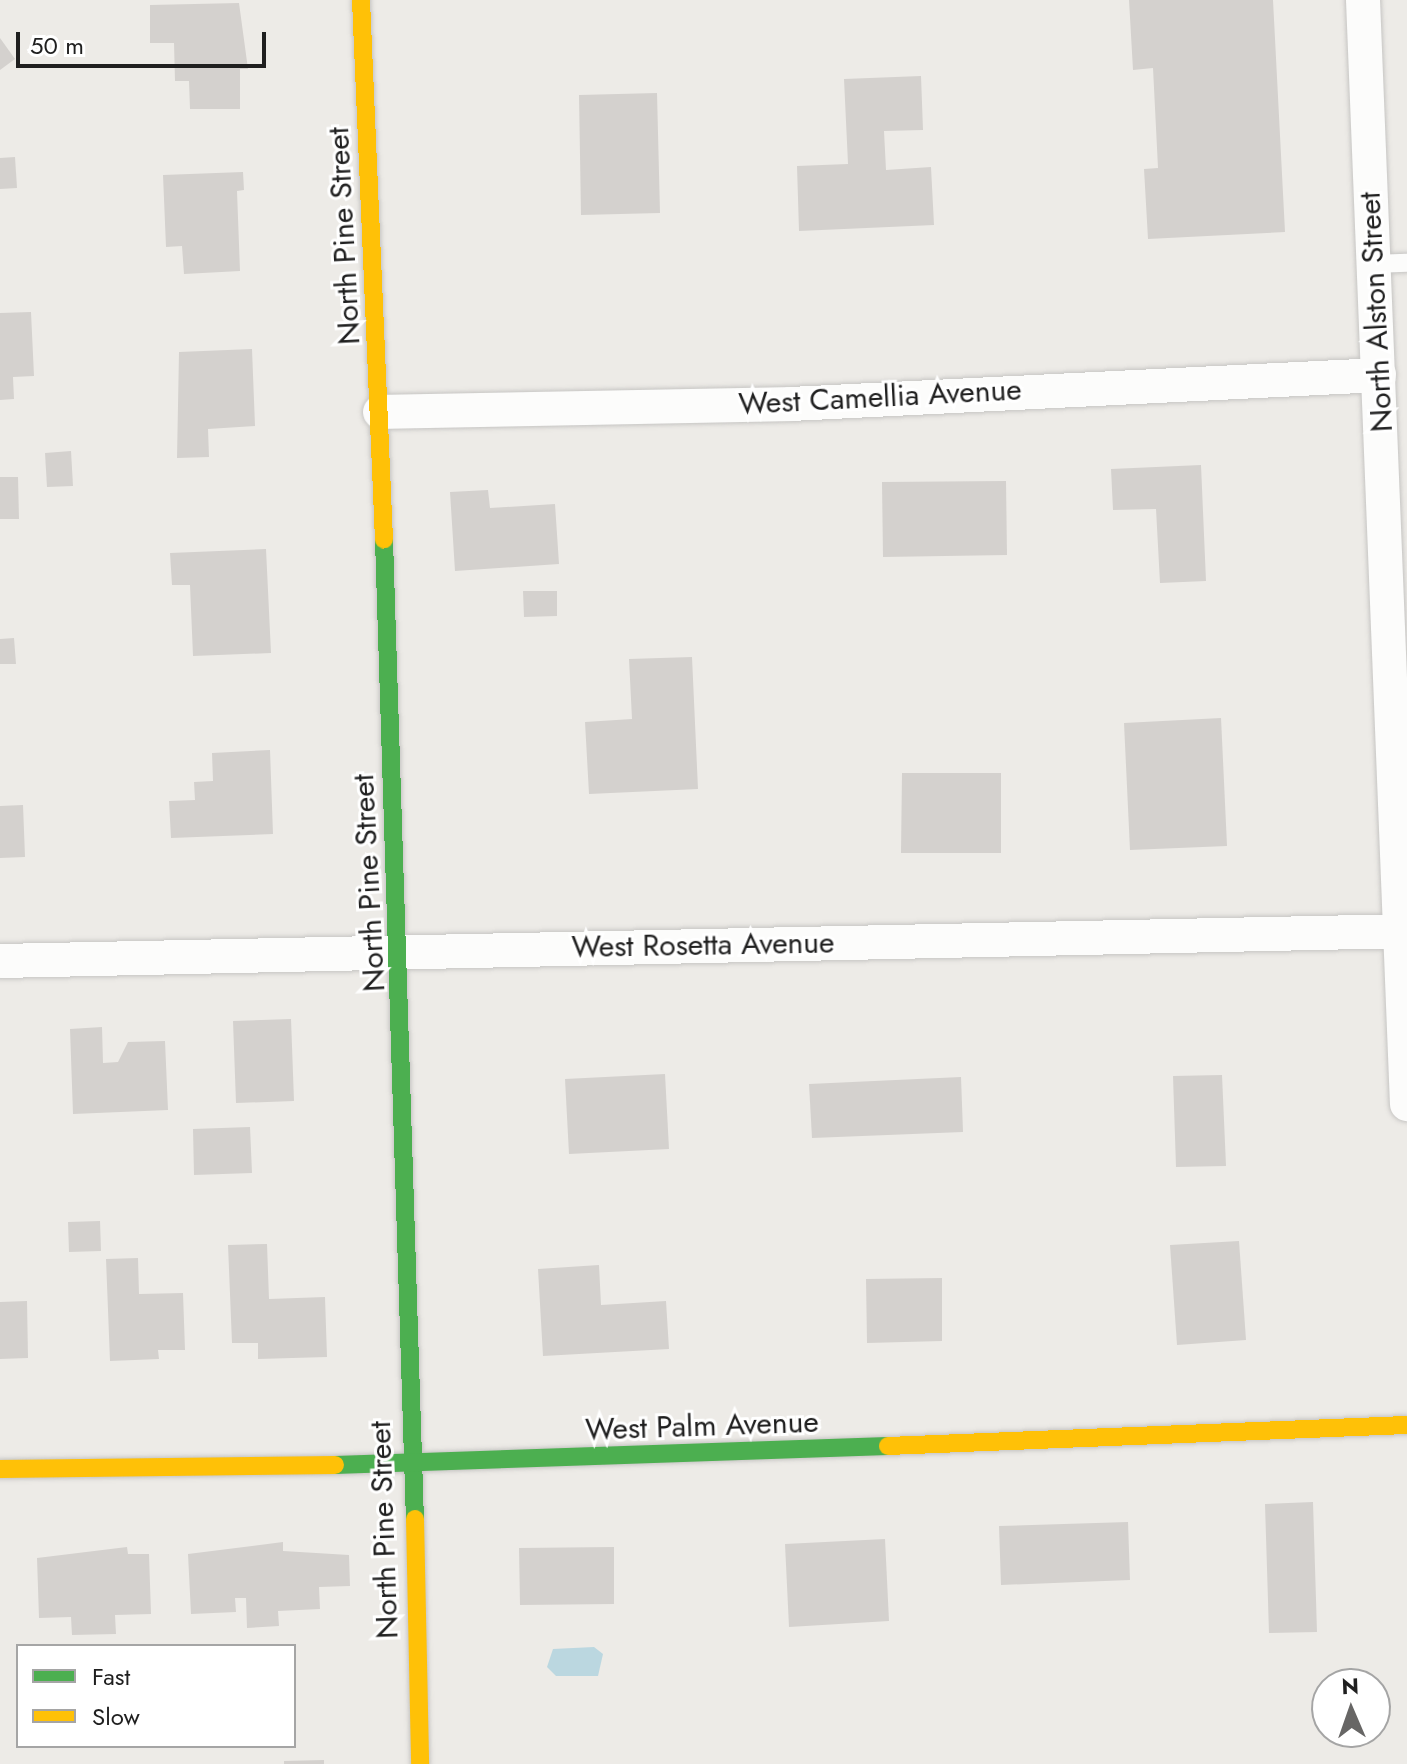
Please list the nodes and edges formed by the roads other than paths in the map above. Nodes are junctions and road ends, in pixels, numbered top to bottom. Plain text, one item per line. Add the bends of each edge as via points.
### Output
1 (361, 0) edge
2 (1363, 0) edge
3 (1407, 263) edge
4 (1373, 264) junction
5 (1379, 375) junction
6 (380, 412) junction
7 (1404, 931) edge
8 (402, 951) junction
9 (0, 961) edge
10 (1407, 1104) edge
11 (1407, 1425) edge
12 (408, 1460) junction
13 (0, 1469) edge
14 (420, 1764) edge

1 - 6 street, North Pine Street
2 - 4 street, North Alston Street
3 - 4 lane
4 - 5 street, North Alston Street
5 - 6 street, West Camellia Avenue via 791,404
5 - 7 street, North Alston Street
6 - 8 street, North Pine Street
7 - 8 street, West Rosetta Avenue
7 - 10 street, North Alston Street
8 - 9 street, West Rosetta Avenue
8 - 12 street, North Pine Street
11 - 12 street, West Palm Avenue
12 - 13 street, West Palm Avenue
12 - 14 street, North Pine Street

